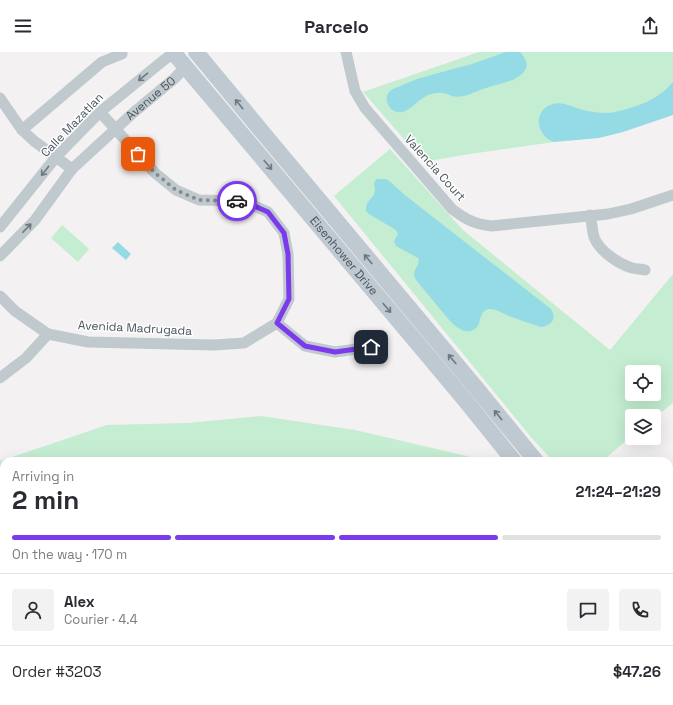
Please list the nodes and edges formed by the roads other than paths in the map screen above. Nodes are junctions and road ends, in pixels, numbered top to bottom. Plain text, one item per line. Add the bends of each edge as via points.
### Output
1 (174, 52) edge
2 (346, 52) edge
3 (200, 53) edge
4 (122, 54) dead end
5 (185, 67) junction
6 (0, 98) edge
7 (100, 112) junction
8 (115, 128) junction
9 (22, 130) junction
10 (56, 157) junction
11 (72, 169) junction
12 (673, 194) edge
13 (590, 215) junction
14 (0, 227) edge
15 (0, 256) edge
16 (645, 270) dead end
17 (0, 296) edge
18 (277, 323) junction
19 (48, 334) junction
20 (371, 347) dead end
21 (0, 378) edge
22 (510, 456) edge
23 (533, 457) edge

1 - 5 main road, Eisenhower Drive
1 -> 7 street, Calle Mazatlan
2 - 13 street, Valencia Court via 355,91 365,108 460,216 471,222 492,226
3 - 5 main road
23 -> 3 main road, Eisenhower Drive via 264,134
4 - 9 street via 102,62
5 - 8 street, Avenue 50
5 -> 22 main road, Eisenhower Drive
6 - 9 street
7 - 8 street
7 - 10 street, Calle Mazatlan
8 - 11 street
8 - 18 street via 155,173 176,190 199,200 243,201 268,212 284,233 288,254 289,299
9 - 10 street
10 - 11 street
10 -> 14 street, Calle Mazatlan
15 -> 11 street via 35,220
12 - 13 street, Valencia Court via 631,209
13 - 16 street via 594,238 600,247 622,263
17 - 19 street, Avenida Madrugada via 15,311
18 - 19 street, Avenida Madrugada via 244,342 214,344 88,342
18 - 20 street via 305,346 335,352
19 - 21 street via 26,358

